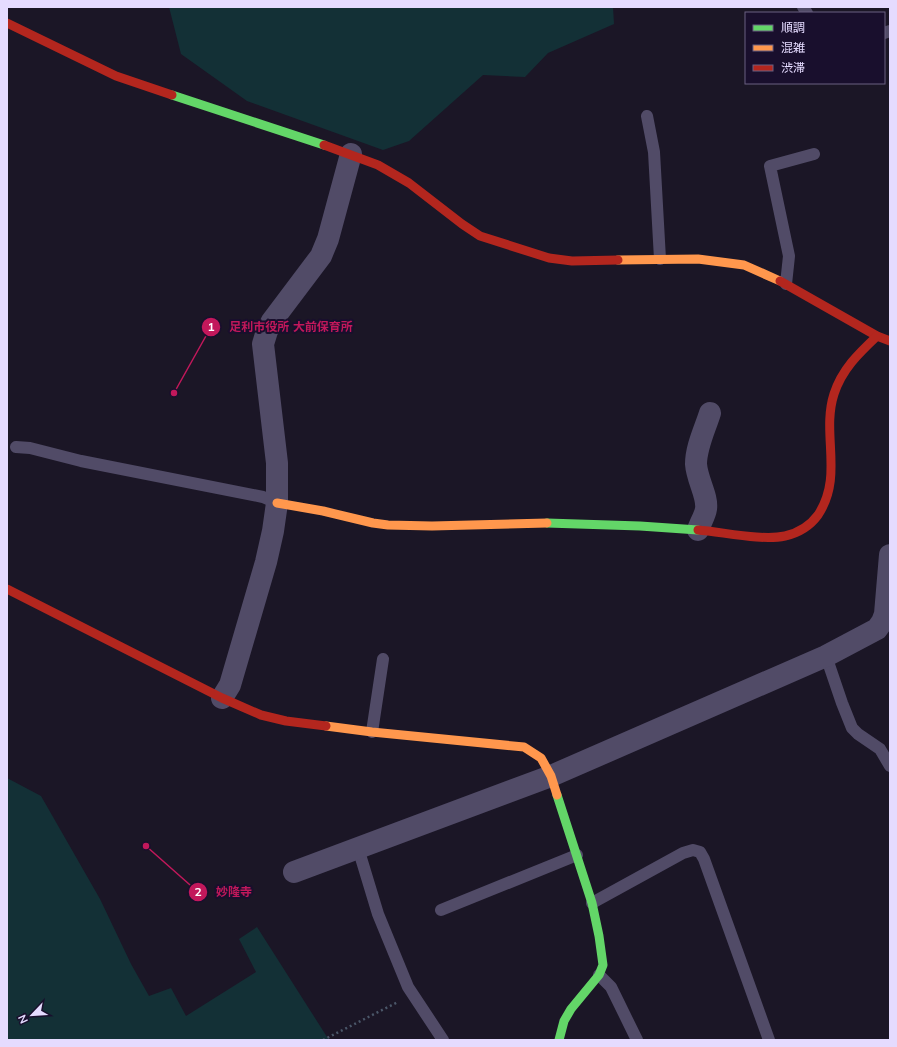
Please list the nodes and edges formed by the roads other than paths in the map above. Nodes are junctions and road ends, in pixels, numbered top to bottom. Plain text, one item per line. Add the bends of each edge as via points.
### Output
1 (7, 23) edge
2 (647, 116) dead end
3 (351, 154) junction
4 (814, 154) dead end
5 (660, 259) junction
6 (786, 284) junction
7 (890, 327) edge
8 (877, 336) junction
9 (890, 341) edge
10 (710, 413) dead end
11 (16, 447) dead end
12 (277, 503) junction
13 (698, 530) junction
14 (890, 555) edge
15 (7, 589) edge
16 (887, 615) edge
17 (826, 656) junction
18 (383, 659) dead end
19 (222, 698) junction
20 (372, 732) junction
21 (890, 766) edge
22 (551, 776) junction
23 (358, 848) junction
24 (576, 855) junction
25 (294, 872) dead end
26 (592, 903) junction
27 (441, 910) dead end
28 (599, 975) junction
29 (443, 1040) edge
30 (559, 1040) edge
31 (637, 1040) edge
32 (769, 1040) edge

1 - 3 street via 116,76
2 - 5 lane via 654,152
3 - 5 street via 378,165 408,183 480,236 502,244 549,258
3 - 12 street via 321,256 272,321 263,344 277,463
4 - 6 lane via 770,166 789,256
5 - 6 street via 698,259 744,265
6 - 8 street
7 - 8 lane
8 - 9 street
8 - 13 street via 856,356 840,378 833,394 830,414 830,491 825,506 816,517 805,528 792,535 776,537
10 - 13 street via 697,453 698,476 706,503 706,511
11 - 12 lane via 263,497
12 - 13 street via 386,525 438,527 580,524
12 - 19 street via 266,562 230,685
14 - 16 street
15 - 19 street
16 - 17 street via 877,629
17 - 21 lane via 852,728 880,749
17 - 22 street
18 - 20 lane
19 - 20 street via 261,715 286,721
20 - 22 street via 524,747 541,758
22 - 23 street
22 - 24 street
23 - 25 street
23 - 29 lane via 378,914 408,987
24 - 26 street
24 - 27 lane
26 - 28 street via 602,954 603,965
26 - 32 lane via 683,853 693,850 700,852
28 - 30 street via 571,1009 564,1021
28 - 31 lane via 611,988

